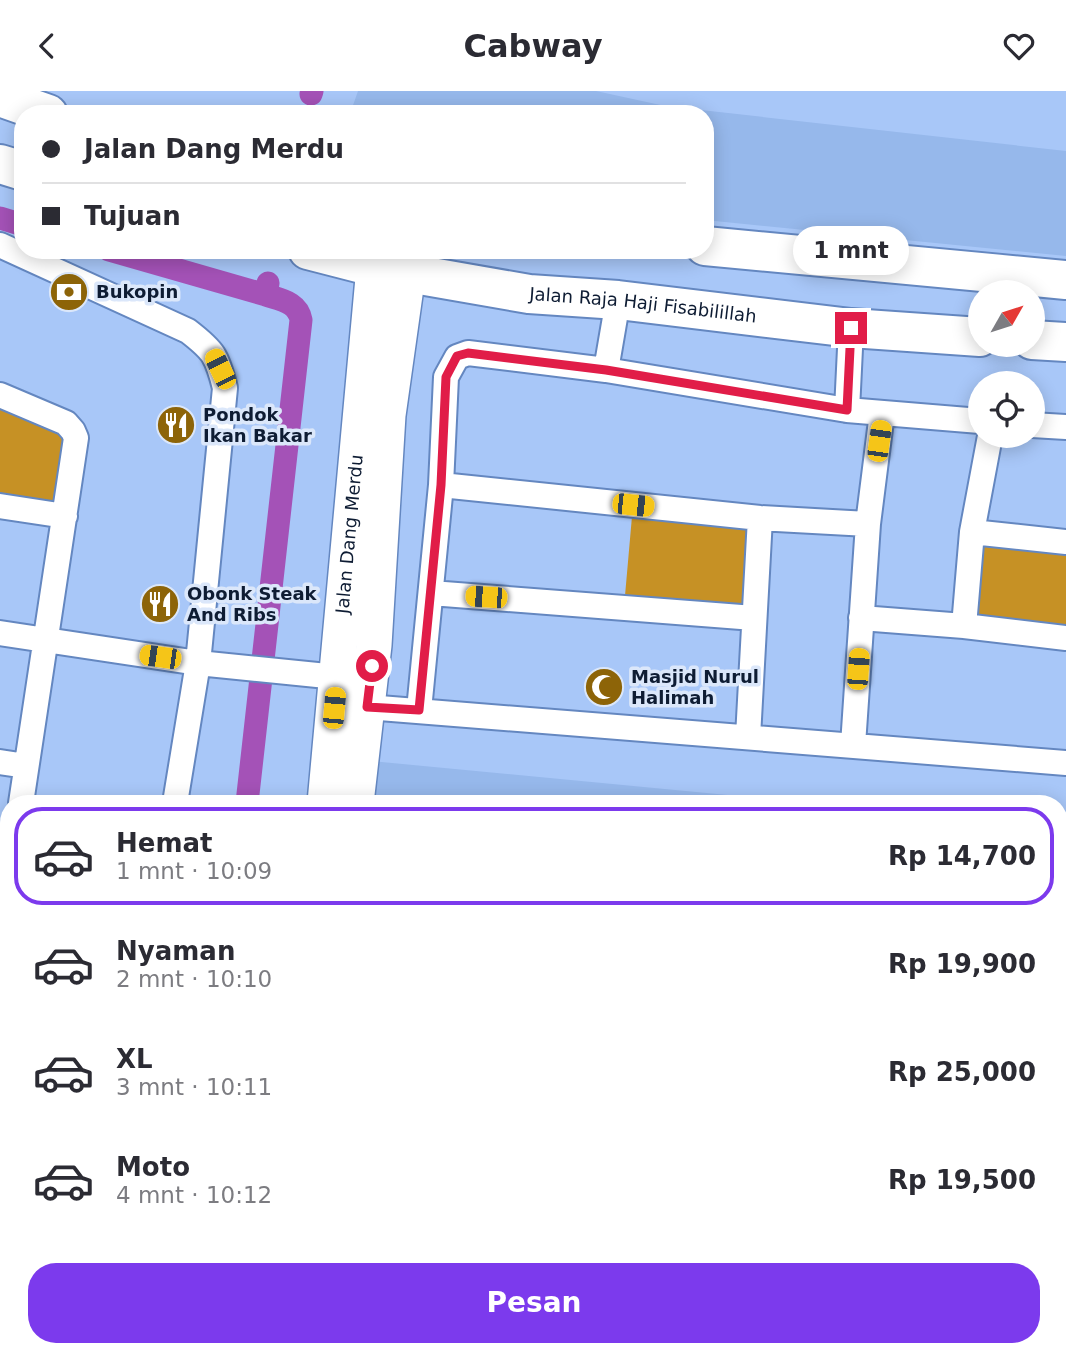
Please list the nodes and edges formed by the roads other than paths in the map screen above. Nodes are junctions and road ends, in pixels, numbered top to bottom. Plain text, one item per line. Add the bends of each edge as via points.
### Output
1 (0, 95) edge
2 (25, 105) edge
3 (714, 247) edge
4 (31, 259) edge
5 (345, 259) edge
6 (391, 270) junction
7 (1066, 280) edge
8 (618, 300) junction
9 (851, 328) junction
10 (968, 336) edge
11 (1045, 341) edge
12 (1066, 342) edge
13 (606, 370) junction
14 (377, 384) junction
15 (0, 395) edge
16 (847, 410) junction
17 (883, 413) junction
18 (968, 420) edge
19 (1045, 426) edge
20 (1066, 428) edge
21 (988, 448) edge
22 (441, 485) junction
23 (0, 506) edge
24 (65, 516) junction
25 (760, 518) junction
26 (868, 524) junction
27 (972, 532) junction
28 (1066, 542) edge
29 (431, 593) junction
30 (754, 618) junction
31 (861, 618) junction
32 (964, 626) junction
33 (0, 633) edge
34 (1066, 638) edge
35 (45, 640) junction
36 (198, 663) junction
37 (337, 677) junction
38 (367, 707) junction
39 (419, 710) junction
40 (748, 737) junction
41 (853, 745) junction
42 (0, 762) edge
43 (1066, 763) edge
44 (26, 766) junction
45 (22, 795) edge
46 (176, 795) edge
47 (326, 795) edge
48 (357, 795) edge

1 - 2 main road
3 - 7 main road
4 - 36 street via 188,331 211,349 220,369 225,388
5 - 6 main road, Jalan Raja Haji Fisabilillah
6 - 8 main road, Jalan Raja Haji Fisabilillah via 529,293
6 - 14 main road, Jalan Dang Merdu
8 - 9 main road, Jalan Raja Haji Fisabilillah
8 - 13 street
9 - 10 main road, Jalan Raja Haji Fisabilillah
9 - 16 street
11 - 12 main road
13 - 16 street
13 - 22 street via 468,353 457,356 446,377
14 - 37 main road, Jalan Dang Merdu
14 - 38 main road, Jalan Dang Merdu via 374,645
15 - 24 street via 73,431 76,438
16 - 17 street
17 - 18 street
17 - 26 street
19 - 20 street
21 - 27 street
22 - 25 street
22 - 29 street
23 - 24 street
24 - 35 street
25 - 26 street
25 - 30 street
26 - 31 street
27 - 28 street
27 - 32 street
29 - 30 street
29 - 39 street
30 - 40 street
31 - 32 street
31 - 41 street
32 - 34 street
33 - 35 street
35 - 36 street
35 - 44 street
36 - 37 street
36 - 46 street
37 - 47 main road, Jalan Dang Merdu
38 - 39 street
38 - 48 main road, Jalan Dang Merdu
39 - 40 street
40 - 41 street
41 - 43 street
42 - 44 street
44 - 45 street

